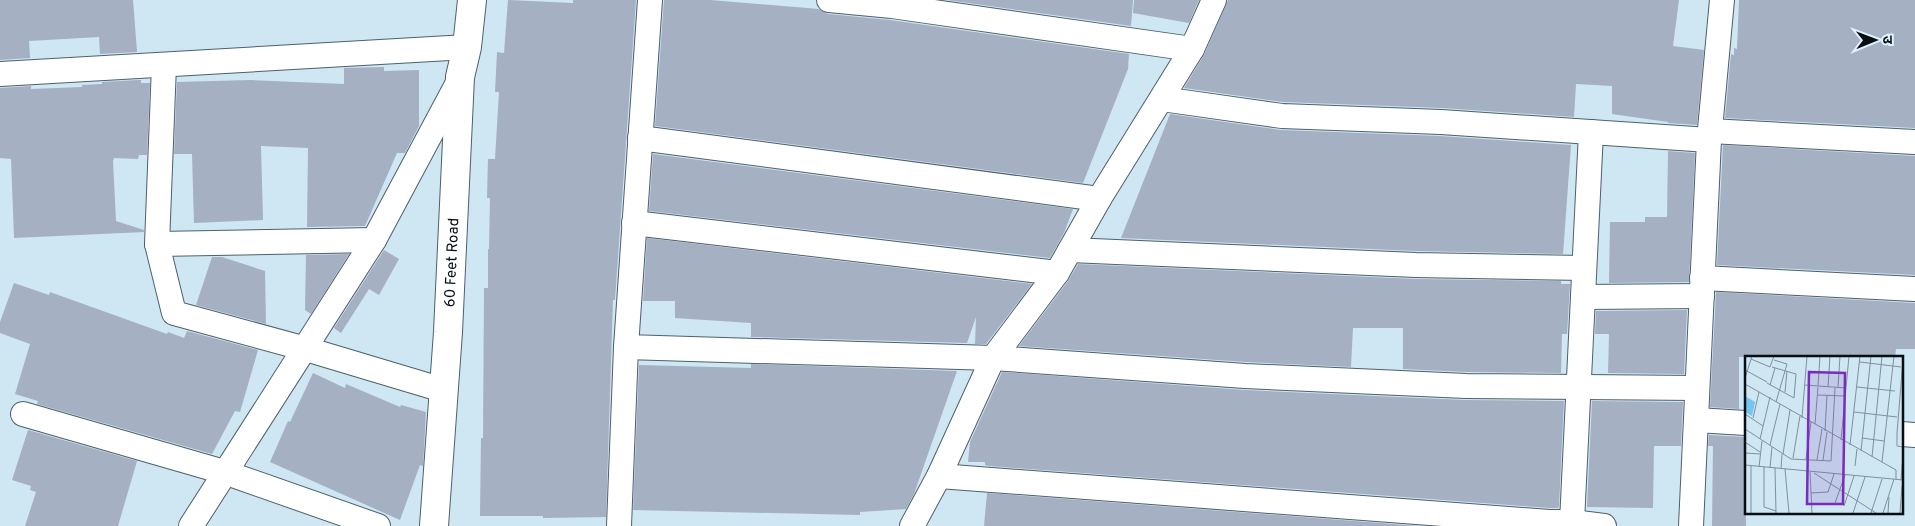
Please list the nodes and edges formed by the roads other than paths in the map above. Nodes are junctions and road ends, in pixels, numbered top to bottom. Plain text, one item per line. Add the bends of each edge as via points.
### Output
1 (472, 0) edge
2 (650, 0) edge
3 (829, 0) edge
4 (1214, 0) edge
5 (1722, 0) edge
6 (467, 46) junction
7 (1192, 50) junction
8 (164, 64) junction
9 (0, 74) edge
10 (460, 77) junction
11 (1162, 99) junction
12 (1591, 132) junction
13 (1709, 136) junction
14 (640, 138) junction
15 (1915, 142) edge
16 (1099, 199) junction
17 (634, 224) junction
18 (374, 240) junction
19 (157, 244) junction
20 (1070, 250) junction
21 (1584, 268) junction
22 (1057, 273) junction
23 (1702, 287) junction
24 (1915, 289) edge
25 (1583, 297) junction
26 (626, 346) junction
27 (306, 349) junction
28 (993, 358) junction
29 (1578, 386) junction
30 (1697, 388) junction
31 (444, 390) junction
32 (23, 414) dead end
33 (1696, 420) junction
34 (1745, 423) edge
35 (1902, 434) edge
36 (1915, 435) edge
37 (224, 472) junction
38 (939, 476) junction
39 (1572, 522) junction
40 (191, 526) edge
41 (378, 526) edge
42 (434, 526) edge
43 (619, 526) edge
44 (912, 526) edge
45 (1604, 526) edge
46 (1691, 526) edge

1 - 6 main road, 60 Feet Road
2 - 14 street
3 - 7 street via 892,6
4 - 7 street
5 - 13 street
6 - 8 street
6 - 10 main road, 60 Feet Road
7 - 11 street
8 - 9 street
8 - 19 street
10 - 18 street
10 - 31 main road, 60 Feet Road
11 - 12 street via 1282,116
11 - 16 street
12 - 13 street
12 - 21 street
13 - 15 street
13 - 23 street
14 - 16 street
14 - 17 street
16 - 20 street
17 - 22 street
17 - 26 street
18 - 19 street
18 - 27 street
19 - 27 street via 174,314
20 - 21 street via 1416,265
20 - 22 street
21 - 25 street
22 - 28 street
23 - 24 street
23 - 25 street
23 - 30 street
25 - 29 street
26 - 28 street
26 - 43 street
27 - 31 street
27 - 37 street
28 - 29 street via 1245,376 1466,386
28 - 38 street
29 - 30 street
29 - 39 street
30 - 33 street
31 - 42 main road, 60 Feet Road
32 - 37 street
33 - 34 street
33 - 46 street
35 - 36 street
37 - 40 street
37 - 41 street
38 - 39 street
38 - 44 street
39 - 45 street

